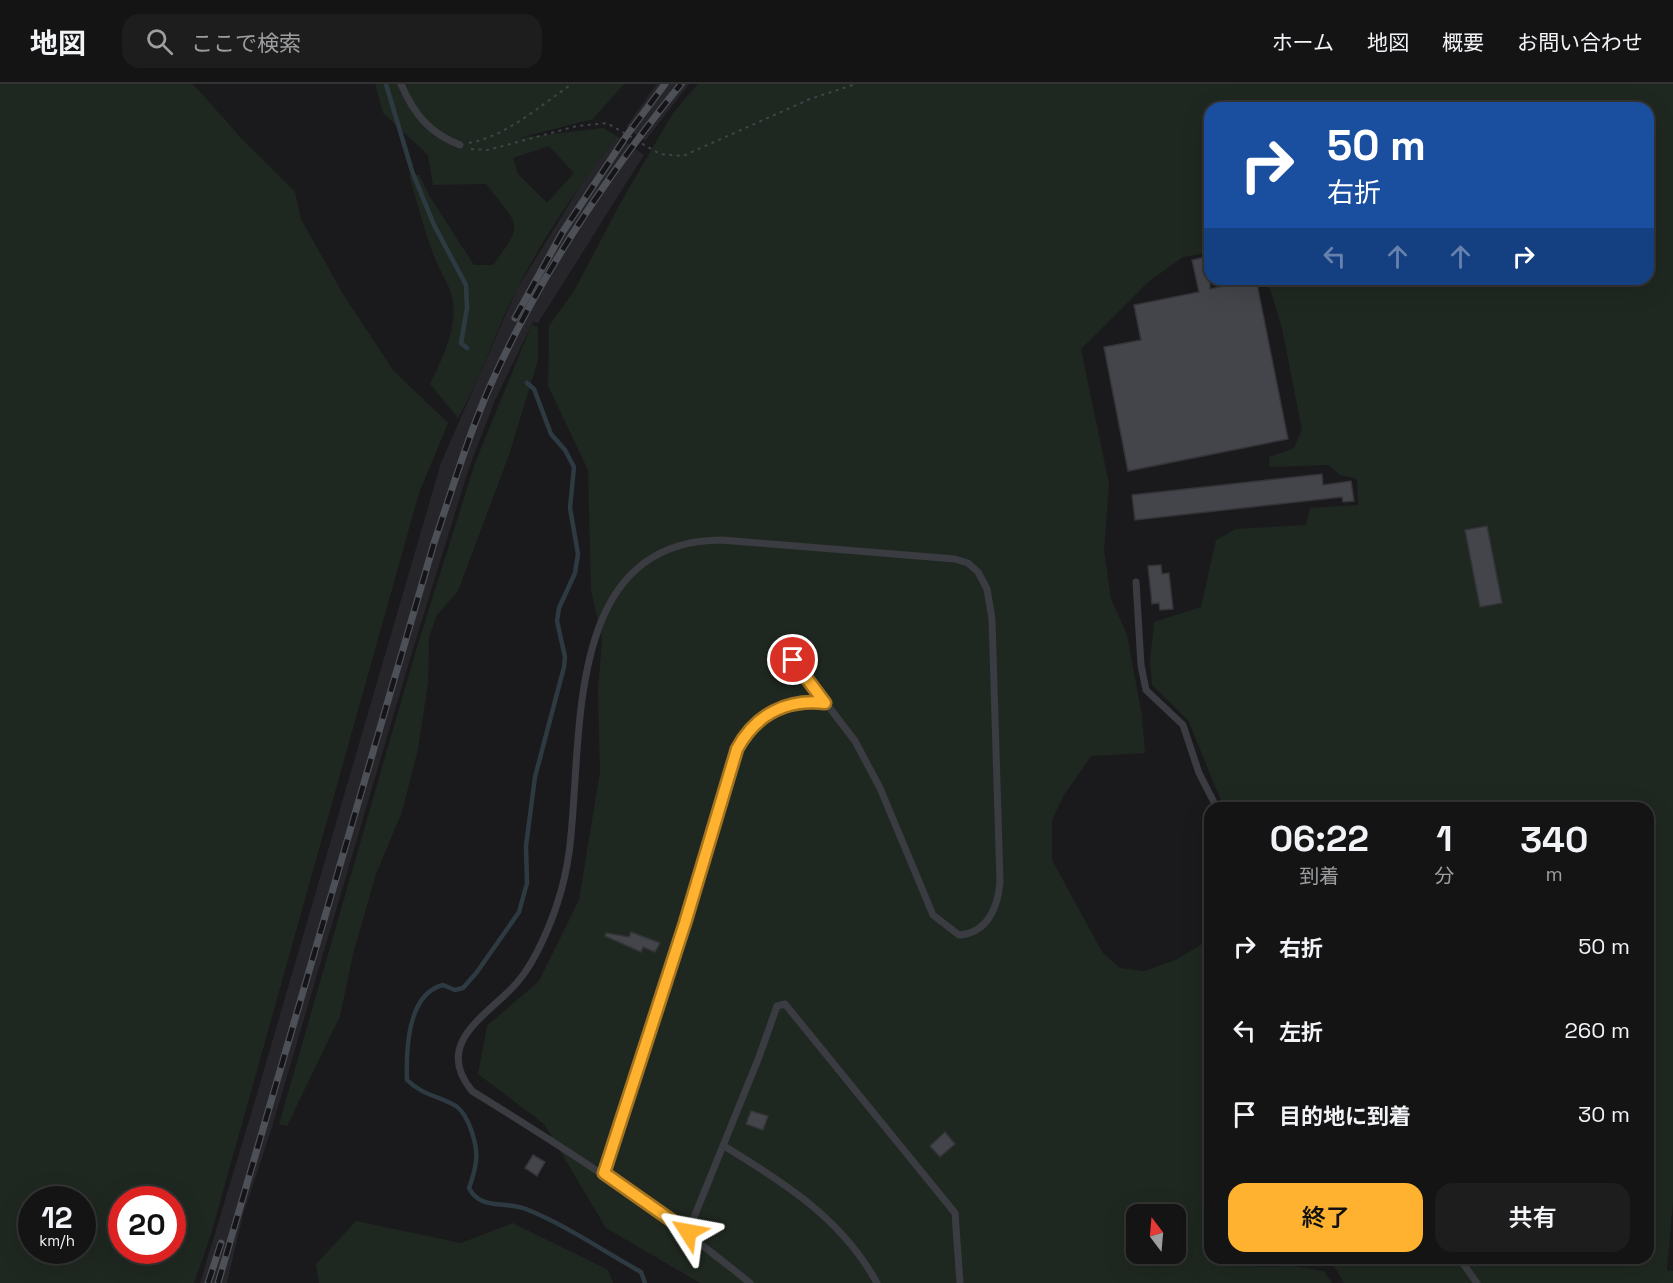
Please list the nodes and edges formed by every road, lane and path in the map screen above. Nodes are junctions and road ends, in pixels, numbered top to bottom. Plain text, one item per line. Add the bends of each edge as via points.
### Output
1 (401, 84) edge
2 (572, 84) edge
3 (856, 84) edge
4 (459, 145) junction
5 (1136, 582) dead end
6 (793, 660) dead end
7 (825, 703) junction
8 (1214, 802) edge
9 (724, 1146) junction
10 (604, 1173) junction
11 (688, 1232) junction
12 (1463, 1264) edge
13 (750, 1283) edge
14 (876, 1283) edge
15 (960, 1283) edge
16 (1477, 1283) edge

1 - 4 lane via 422,122
2 - 4 path via 506,130 488,139
3 - 4 path via 810,99 683,156 660,154 607,123 577,126 488,150
5 - 8 lane via 1146,690 1183,725 1199,773
6 - 7 lane
7 - 10 lane via 804,701 766,715 752,726 737,749
7 - 10 lane via 855,741 880,788 938,921 959,935 969,934 981,928 996,906 1000,882 994,638 987,589 978,572 956,559 721,540 695,540 673,546 650,559 627,578 602,618 591,647 581,693 569,853 548,932 532,963 510,991 472,1025 458,1053 463,1080 472,1091
9 - 11 lane
9 - 14 lane via 813,1204 836,1227
9 - 15 lane via 777,1006 785,1004 955,1213
10 - 11 lane
11 - 13 lane
12 - 16 lane

